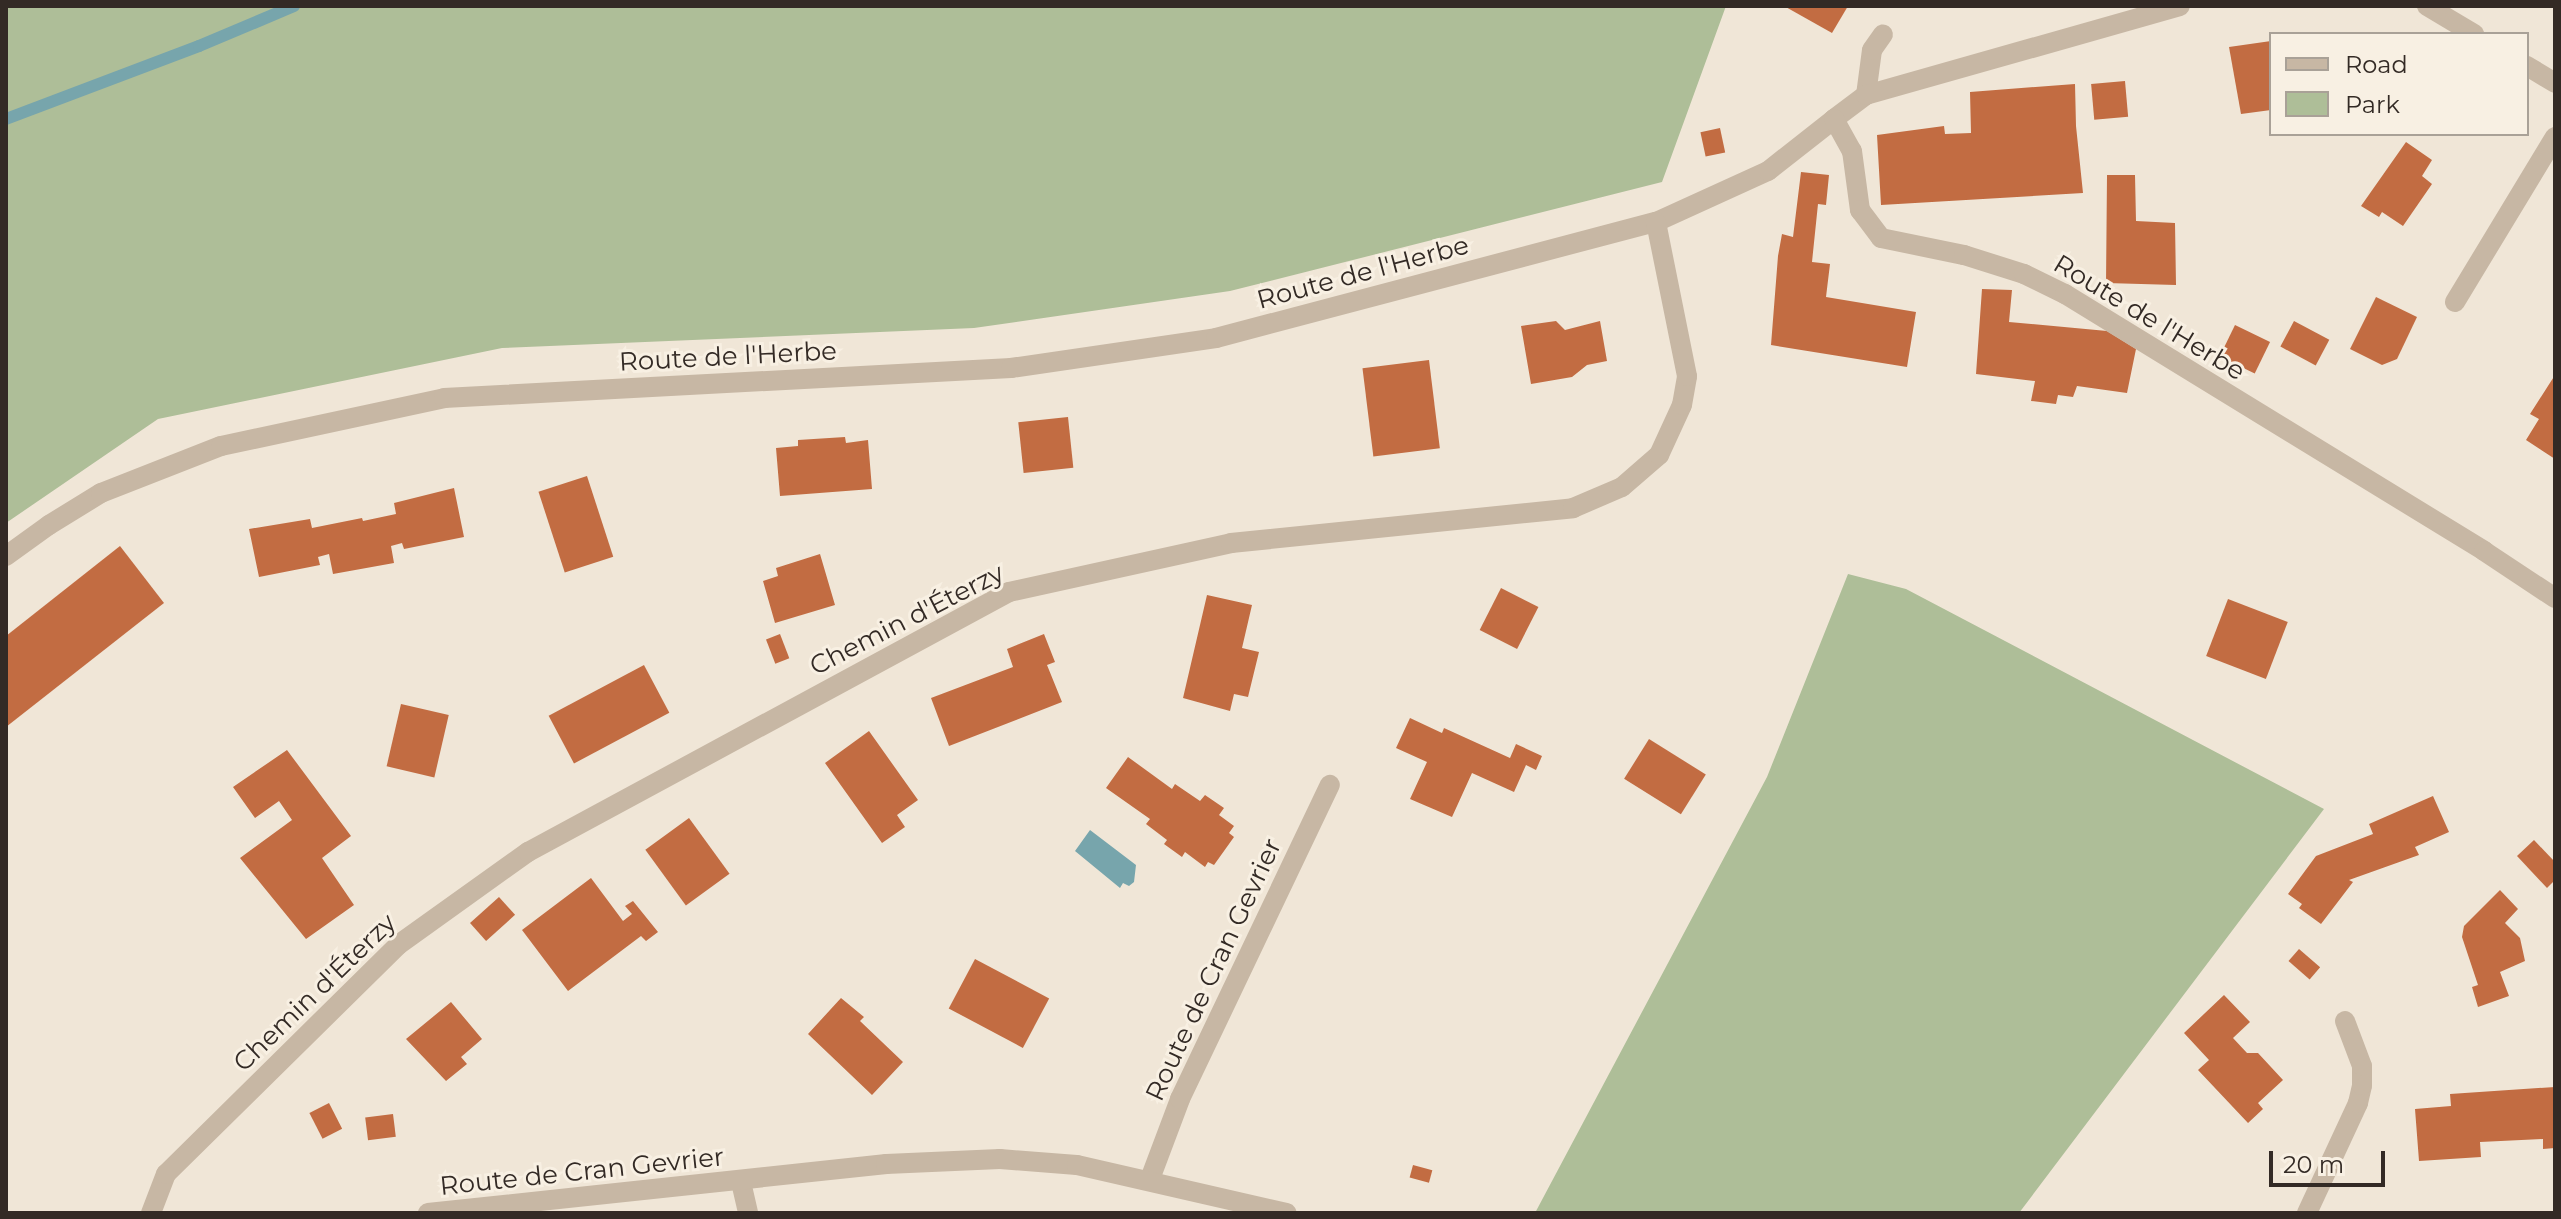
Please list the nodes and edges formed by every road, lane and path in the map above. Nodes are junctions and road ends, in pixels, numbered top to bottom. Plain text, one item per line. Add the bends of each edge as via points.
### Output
1 (2180, 6) edge
2 (2427, 6) edge
3 (2471, 32) edge
4 (1883, 34) dead end
5 (2529, 67) edge
6 (2555, 83) edge
7 (1866, 95) junction
8 (1834, 119) junction
9 (2555, 137) edge
10 (1656, 222) junction
11 (2455, 302) dead end
12 (6, 556) edge
13 (2555, 598) edge
14 (1330, 785) dead end
15 (2345, 1021) dead end
16 (1150, 1179) junction
17 (741, 1182) junction
18 (151, 1213) edge
19 (428, 1213) edge
20 (748, 1213) edge
21 (1287, 1213) edge
22 (2307, 1213) edge

1 - 7 street
2 - 3 street
4 - 7 street via 1872,50
5 - 6 street
7 - 8 street
8 - 10 street, Route de l'Herbe via 1768,171
8 - 13 street, Route de l'Herbe via 1852,151 1860,210 1881,238 1964,255 2065,294
9 - 11 street
10 - 12 street, Route de l'Herbe via 1216,338 1011,368 444,398 221,446 101,493
10 - 18 street, Chemin d'Éterzy via 1687,376 1682,405 1659,455 1622,487 1573,508 1231,543 1009,592 528,852 398,945 166,1174
14 - 16 street, Route de Cran Gevrier via 1180,1099
15 - 22 street via 2362,1066 2362,1085
16 - 17 street, Route de Cran Gevrier via 1077,1165 1000,1159 886,1164
16 - 21 street, Route de Cran Gevrier
17 - 19 street, Route de Cran Gevrier
17 - 20 street, Route de Cran Gevrier

